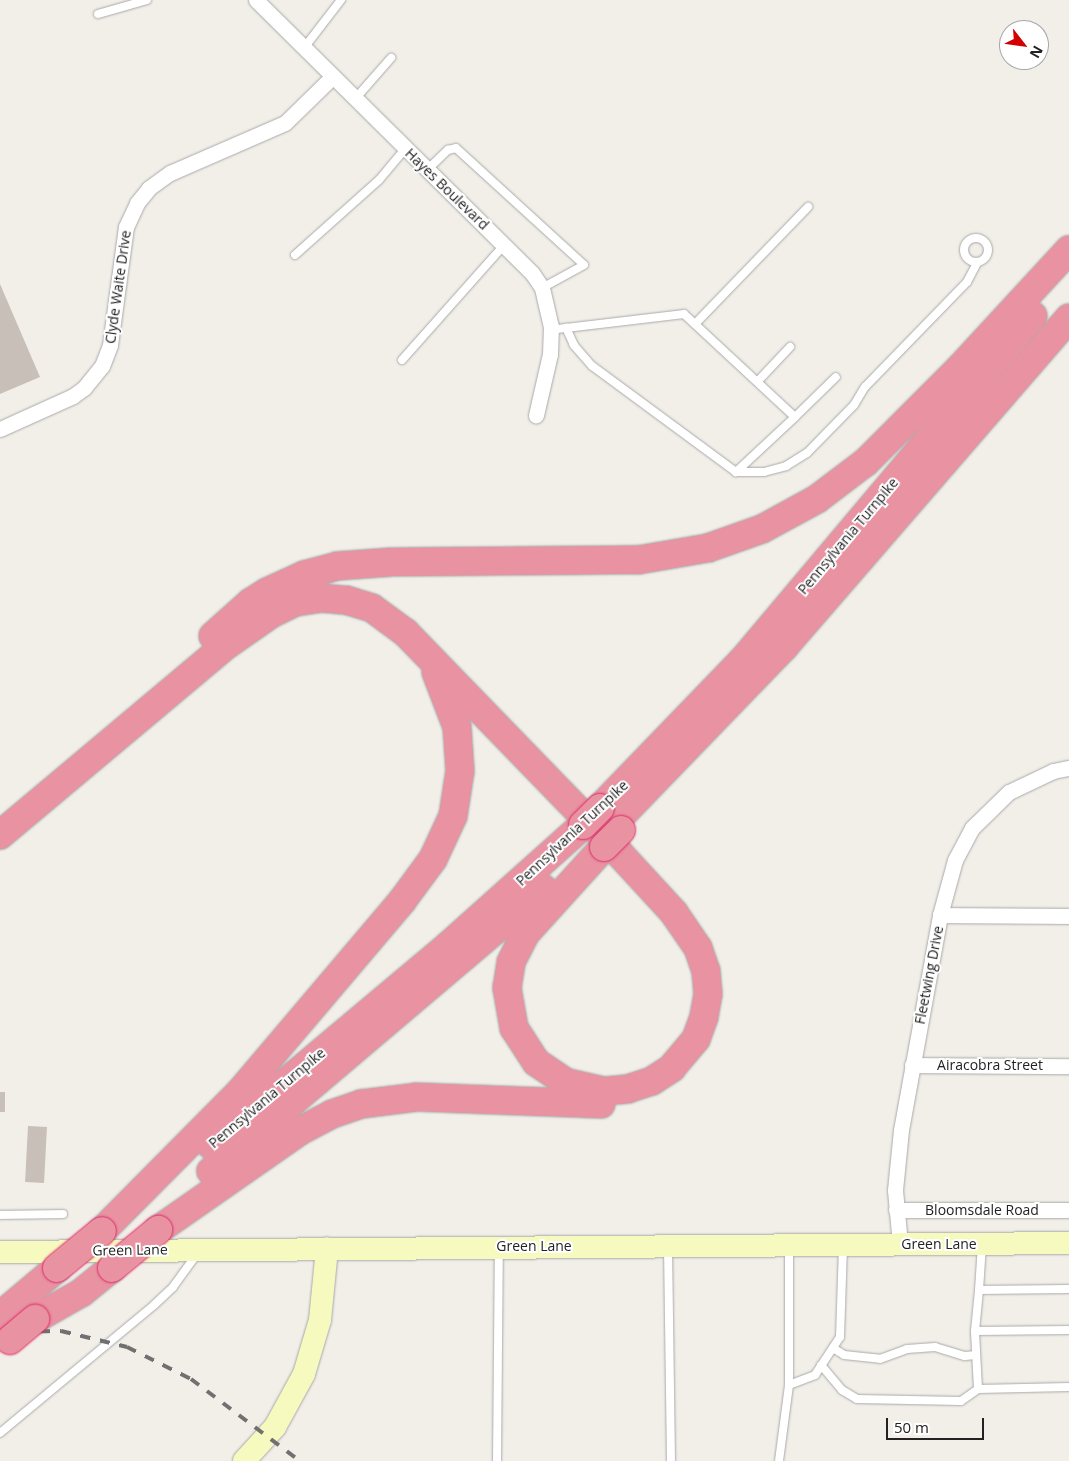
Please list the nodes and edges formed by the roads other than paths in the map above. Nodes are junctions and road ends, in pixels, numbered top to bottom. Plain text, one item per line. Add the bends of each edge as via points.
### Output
1 (147, 0) edge
2 (256, 0) edge
3 (341, 0) edge
4 (98, 14) dead end
5 (304, 48) junction
6 (391, 58) dead end
7 (332, 77) junction
8 (355, 99) junction
9 (405, 149) junction
10 (427, 170) junction
11 (808, 207) dead end
12 (504, 245) junction
13 (1069, 250) edge
14 (295, 255) dead end
15 (977, 263) dead end
16 (1069, 272) edge
17 (542, 288) junction
18 (1069, 318) edge
19 (695, 324) junction
20 (559, 329) junction
21 (790, 347) dead end
22 (402, 360) dead end
23 (836, 377) dead end
24 (758, 381) junction
25 (536, 415) dead end
26 (795, 417) junction
27 (0, 429) edge
28 (736, 472) junction
29 (205, 643) junction
30 (422, 650) junction
31 (1069, 768) edge
32 (0, 816) edge
33 (603, 829) junction
34 (0, 835) edge
35 (940, 915) junction
36 (1069, 916) edge
37 (912, 1065) junction
38 (1069, 1066) edge
39 (896, 1210) junction
40 (1069, 1210) edge
41 (64, 1214) dead end
42 (0, 1215) edge
43 (149, 1230) junction
44 (102, 1231) junction
45 (982, 1243) junction
46 (1069, 1243) edge
47 (789, 1244) junction
48 (843, 1244) junction
49 (900, 1244) junction
50 (668, 1245) junction
51 (499, 1247) junction
52 (327, 1248) junction
53 (200, 1249) junction
54 (0, 1252) edge
55 (1069, 1289) edge
56 (979, 1290) junction
57 (1069, 1330) edge
58 (975, 1332) junction
59 (3, 1335) edge
60 (833, 1348) junction
61 (976, 1355) junction
62 (821, 1366) junction
63 (789, 1385) junction
64 (1069, 1387) edge
65 (978, 1389) junction
66 (0, 1433) edge
67 (244, 1461) edge
68 (497, 1461) edge
69 (672, 1461) edge
70 (779, 1461) edge

1 - 4 lane
2 - 5 street, Hayes Boulevard
3 - 5 lane
5 - 7 street, Hayes Boulevard
6 - 8 lane
7 - 8 street, Hayes Boulevard
7 - 27 street, Clyde Waite Drive via 285,123 170,173 149,188 137,203 126,227 110,345 102,366 73,396
8 - 9 street, Hayes Boulevard
9 - 10 street, Hayes Boulevard
9 - 14 lane via 379,180
10 - 12 street, Hayes Boulevard
10 - 17 lane via 448,150 456,148 584,264
11 - 19 lane
12 - 17 street, Hayes Boulevard
12 - 22 lane
13 - 29 highway via 959,369 866,462 817,499 762,529 708,548 647,559 392,562 337,566 304,575 267,592
15 - 28 lane via 968,282 807,453 786,466 764,472
16 - 33 highway, Pennsylvania Turnpike
17 - 20 street, Hayes Boulevard
18 - 33 highway, Pennsylvania Turnpike via 729,707
19 - 20 lane via 684,314
19 - 24 lane
20 - 25 street, Hayes Boulevard
20 - 28 lane via 592,366
21 - 24 lane
23 - 26 lane
24 - 26 lane
26 - 28 lane
29 - 32 highway
29 - 43 highway via 267,602 296,589 336,585 360,590 384,601 427,637 680,904 710,946 718,970 720,996 715,1024 698,1057 677,1079 652,1095 603,1104 417,1097 361,1104 332,1114 300,1131
30 - 33 highway via 643,878 685,927 703,959 708,982 707,1005 701,1028 688,1050 672,1068 652,1081 628,1089 603,1091 566,1083 536,1062 514,1028 507,988 511,962 525,934
30 - 34 highway via 389,619 359,603 321,598 282,608 228,644
30 - 44 highway via 449,700 460,757 457,801 448,831 434,859 241,1091
31 - 35 street, Fleetwing Drive via 1031,780 988,809 972,828 955,860
33 - 43 highway, Pennsylvania Turnpike via 451,970
33 - 44 highway, Pennsylvania Turnpike via 405,983 196,1158
35 - 36 street
35 - 37 street, Fleetwing Drive
37 - 38 street, Airacobra Street
37 - 39 street, Fleetwing Drive via 899,1148
39 - 40 street, Bloomsdale Road
39 - 49 street, Fleetwing Drive
41 - 42 lane
43 - 59 highway, Pennsylvania Turnpike, bridge via 104,1268 34,1319
44 - 59 highway, Pennsylvania Turnpike, bridge via 57,1268
45 - 46 street, Green Lane
45 - 49 street, Green Lane
45 - 56 lane
47 - 48 street, Green Lane
47 - 50 street, Green Lane
47 - 63 lane
48 - 49 street, Green Lane
48 - 60 lane via 840,1337
50 - 51 street, Green Lane
50 - 69 lane
51 - 52 street, Green Lane
51 - 68 lane
52 - 53 street, Green Lane
52 - 67 street via 320,1320 304,1374 274,1427
53 - 54 street, Green Lane
53 - 66 lane via 173,1287 154,1305
55 - 56 lane
56 - 58 lane
57 - 58 lane
58 - 61 lane
60 - 61 lane via 844,1355 880,1359 907,1349 935,1347 965,1356
60 - 62 lane
61 - 65 lane
62 - 63 lane via 815,1375
62 - 65 lane via 842,1390 857,1399 962,1401
63 - 70 lane
64 - 65 lane

